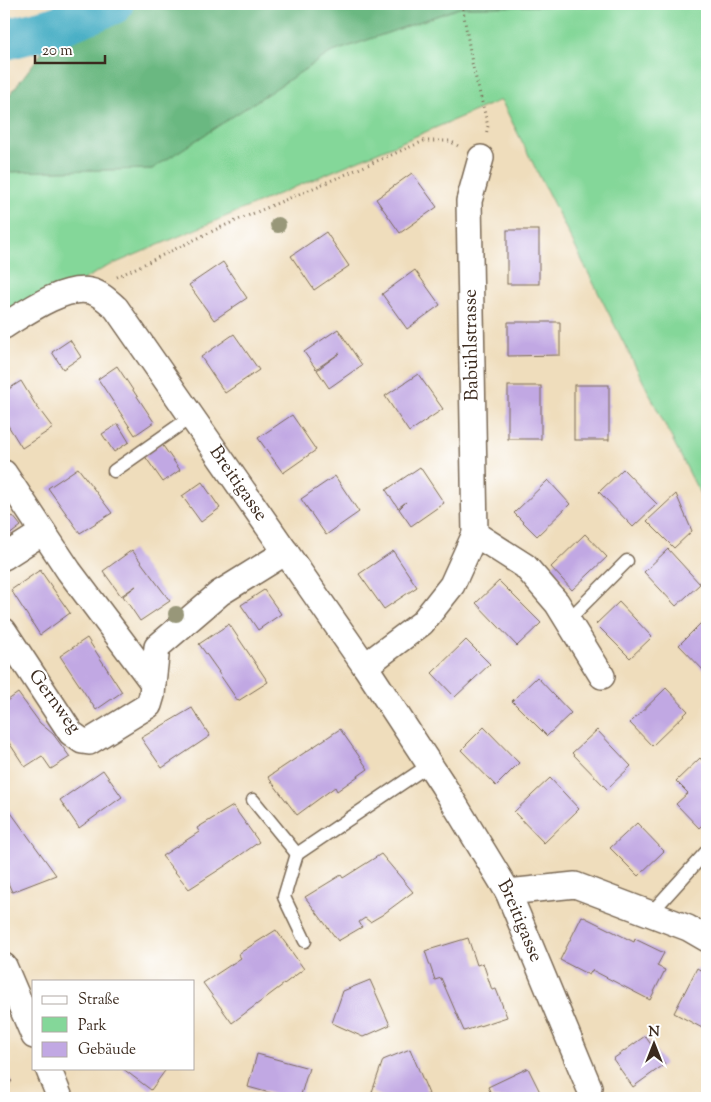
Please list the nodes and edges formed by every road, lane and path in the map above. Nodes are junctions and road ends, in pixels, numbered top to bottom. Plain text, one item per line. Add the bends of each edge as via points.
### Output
1 (462, 4) edge
2 (481, 158) junction
3 (90, 291) junction
4 (4, 326) edge
5 (191, 417) junction
6 (114, 471) dead end
7 (4, 473) edge
8 (43, 532) junction
9 (475, 534) junction
10 (286, 552) junction
11 (4, 557) edge
12 (627, 561) dead end
13 (568, 620) junction
14 (4, 631) edge
15 (365, 666) junction
16 (602, 676) dead end
17 (153, 683) junction
18 (429, 765) junction
19 (253, 800) dead end
20 (707, 850) edge
21 (297, 854) junction
22 (508, 892) junction
23 (650, 914) junction
24 (707, 939) edge
25 (305, 941) dead end
26 (4, 966) edge
27 (32, 1031) edge
28 (49, 1070) edge
29 (590, 1087) dead end
30 (60, 1098) edge

1 - 2 path via 472,63 488,126
2 - 3 path via 450,141 424,140 219,228
2 - 9 street, Babühlstrasse via 469,201
3 - 4 street via 58,294
3 - 5 street, Breitigasse via 116,308
5 - 6 lane
5 - 10 street, Breitigasse
7 - 8 street
8 - 11 street
8 - 17 street
9 - 13 street via 526,566 558,603
9 - 15 street, Babühlstrasse via 452,585 422,623
10 - 15 street, Breitigasse
10 - 17 street, Gernweg via 220,593 157,647
12 - 13 lane
13 - 16 street
14 - 17 street, Gernweg via 71,733 82,741 89,742 149,705
15 - 18 street, Breitigasse
18 - 21 lane
18 - 22 street, Breitigasse
19 - 21 lane
20 - 23 lane
21 - 25 lane via 284,897
22 - 23 street via 575,885
22 - 29 street, Breitigasse
23 - 24 street
26 - 27 street
28 - 30 street

